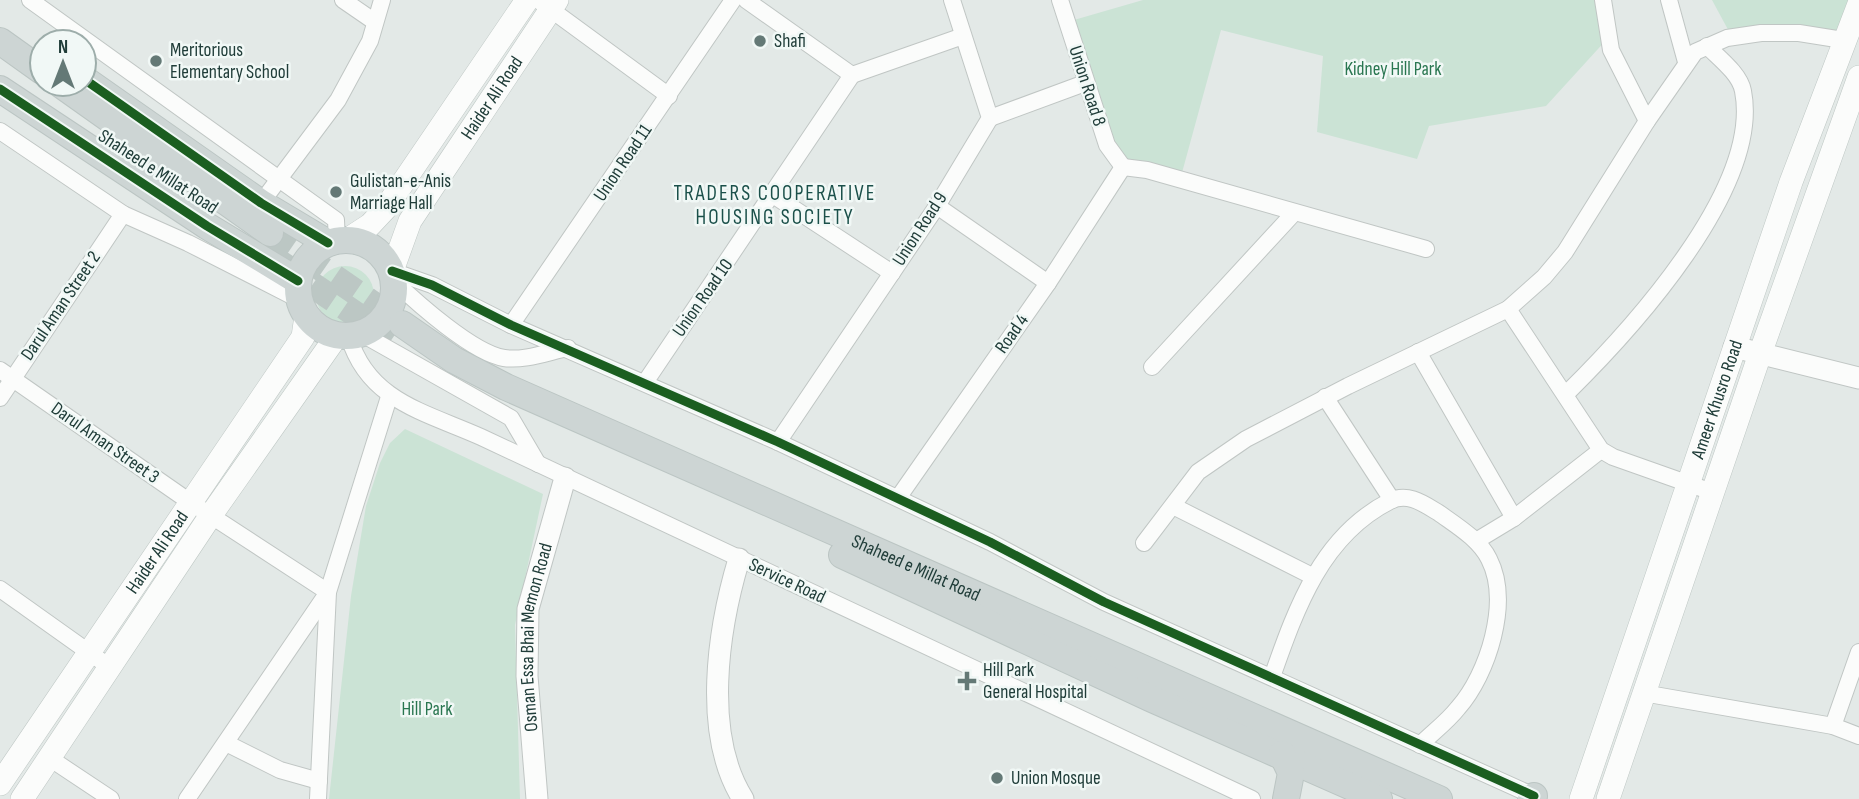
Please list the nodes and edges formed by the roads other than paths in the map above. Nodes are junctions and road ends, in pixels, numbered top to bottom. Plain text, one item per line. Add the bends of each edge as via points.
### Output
1 (31, 0) edge
2 (342, 0) edge
3 (382, 0) edge
4 (527, 0) edge
5 (733, 0) edge
6 (746, 0) edge
7 (952, 0) edge
8 (1060, 0) edge
9 (1603, 0) edge
10 (1669, 0) edge
11 (548, 3) edge
12 (1859, 4) edge
13 (0, 20) edge
14 (376, 22) junction
15 (963, 36) junction
16 (28, 40) edge
17 (1843, 40) junction
18 (0, 41) edge
19 (1707, 46) junction
20 (28, 61) edge
21 (1686, 62) junction
22 (0, 73) edge
23 (852, 75) junction
24 (1859, 77) edge
25 (1085, 83) junction
26 (0, 89) edge
27 (98, 89) edge
28 (28, 91) edge
29 (669, 96) junction
30 (39, 98) edge
31 (78, 98) edge
32 (990, 118) junction
33 (1647, 121) junction
34 (0, 131) edge
35 (1123, 167) junction
36 (279, 177) junction
37 (774, 195) junction
38 (261, 203) junction
39 (937, 206) junction
40 (123, 214) junction
41 (1293, 214) junction
42 (295, 223) junction
43 (337, 242) junction
44 (1426, 249) dead end
45 (892, 273) junction
46 (393, 276) junction
47 (1048, 283) junction
48 (296, 292) junction
49 (1508, 309) junction
50 (511, 325) junction
51 (349, 336) junction
52 (1734, 347) junction
53 (569, 348) junction
54 (1418, 352) junction
55 (1760, 354) junction
56 (1152, 367) dead end
57 (7, 374) edge
58 (1859, 378) edge
59 (646, 381) junction
60 (1566, 394) junction
61 (389, 397) junction
62 (1325, 397) junction
63 (0, 398) edge
64 (778, 442) junction
65 (1601, 450) junction
66 (538, 464) junction
67 (565, 478) junction
68 (1688, 484) junction
69 (1712, 492) junction
70 (898, 498) junction
71 (1392, 500) junction
72 (190, 502) junction
73 (1173, 506) junction
74 (211, 515) junction
75 (1514, 518) junction
76 (1476, 541) junction
77 (1144, 543) dead end
78 (739, 559) junction
79 (1312, 576) junction
80 (0, 589) edge
81 (328, 592) junction
82 (91, 651) junction
83 (1859, 652) edge
84 (111, 667) junction
85 (1272, 677) junction
86 (1643, 693) junction
87 (1833, 726) junction
88 (1859, 736) edge
89 (226, 743) junction
90 (1420, 745) junction
91 (1282, 754) junction
92 (51, 759) junction
93 (319, 781) junction
94 (0, 784) edge
95 (731, 790) edge
96 (1247, 798) edge
97 (1535, 798) edge
98 (22, 799) edge
99 (111, 799) edge
100 (187, 799) edge
101 (318, 799) edge
102 (537, 799) edge
103 (743, 799) edge
104 (1286, 799) edge
105 (1379, 799) edge
106 (1439, 799) edge
107 (1581, 799) edge
108 (1608, 799) edge

1 - 36 street
2 - 14 street
3 - 14 street
4 - 43 main road, Haider Ali Road via 417,166 370,225
5 - 29 street, Union Road 11
6 - 23 street
7 - 15 street
8 - 25 street, Union Road 8
9 - 33 street via 1611,50
10 - 21 street
11 - 29 street
11 - 46 main road, Haider Ali Road via 410,221
12 - 17 main road, Ameer Khusro Road
13 - 16 main road
14 - 36 street via 338,100
15 - 23 street
15 - 32 street
17 - 19 street via 1761,33
17 - 52 main road, Ameer Khusro Road
18 - 20 main road
19 - 21 street
19 - 60 street via 1743,88 1744,137 1726,185 1676,270 1625,336
21 - 33 street
22 - 28 main road, Shaheed e Millat Road
23 - 37 street, Union Road 10
24 - 55 main road, Ameer Khusro Road
25 - 32 street
25 - 35 street, Union Road 8 via 1107,145
26 - 48 main road, Shaheed e Millat Road via 207,226
27 - 38 main road, Shaheed e Millat Road
29 - 50 street, Union Road 11
30 - 31 main road, Shaheed e Millat Road via 264,241
32 - 39 street, Union Road 9
33 - 49 street via 1565,252
34 - 40 street
35 - 41 street via 1147,170
35 - 47 street, Road 4
36 - 38 street
36 - 43 street via 336,220
37 - 45 street
37 - 59 street, Union Road 10
38 - 42 main road, Shaheed e Millat Road
39 - 45 street, Union Road 9
39 - 47 street
40 - 48 street
40 - 57 street, Darul Aman Street 2
41 - 44 street
41 - 56 street
42 - 43 main road, Shaheed e Millat Road
42 - 48 main road via 304,252 294,268
43 - 46 main road via 374,249
43 - 48 main road via 314,252 303,265
45 - 64 street, Union Road 9
46 - 50 street via 432,285
46 - 51 main road via 395,294 380,324
46 - 53 street via 429,314 495,355 517,358
47 - 70 street, Road 4
48 - 51 main road via 319,329
48 - 72 main road, Haider Ali Road via 303,337
49 - 54 street
49 - 60 street
50 - 53 street
51 - 61 street, Service Road via 356,361
51 - 66 street via 511,418
51 - 74 main road, Haider Ali Road
52 - 55 street
52 - 68 main road, Ameer Khusro Road
53 - 59 street
54 - 62 street
54 - 75 street
55 - 58 street
55 - 69 main road, Ameer Khusro Road
57 - 63 street, Darul Aman Street 2
57 - 72 street, Darul Aman Street 3
59 - 64 street
60 - 65 street
61 - 66 street, Service Road
61 - 81 street
62 - 71 street
62 - 73 street via 1245,439 1198,472
64 - 70 street
65 - 68 street
65 - 75 street
66 - 67 street, Service Road
67 - 78 street, Service Road
67 - 102 street, Osman Essa Bhai Memon Road via 528,609 527,676
68 - 69 street
68 - 107 main road, Ameer Khusro Road
69 - 86 main road, Ameer Khusro Road
70 - 85 street via 1104,602
71 - 76 street via 1419,500
71 - 79 street via 1353,526
72 - 74 street, Darul Aman Street 3
72 - 82 main road, Haider Ali Road
73 - 77 street
73 - 79 street
74 - 81 street, Darul Aman Street 3
74 - 84 main road, Haider Ali Road
75 - 76 street
76 - 90 street via 1495,572 1497,621 1485,663 1460,707
78 - 95 street via 718,656 721,727
78 - 96 street, Service Road
79 - 85 street
80 - 82 street
81 - 89 street
81 - 93 street
82 - 84 street
82 - 94 main road, Haider Ali Road
83 - 87 street
84 - 92 main road, Haider Ali Road
85 - 90 street
86 - 87 street
86 - 108 main road, Ameer Khusro Road
87 - 88 street
89 - 93 street via 280,771
89 - 100 street
90 - 97 street
91 - 104 main road via 1291,774
91 - 105 main road, Shaheed e Millat Road
91 - 106 main road, Shaheed e Millat Road via 1139,693 492,395 397,332 506,387
92 - 98 main road, Haider Ali Road
92 - 99 street
93 - 101 street
95 - 103 street

